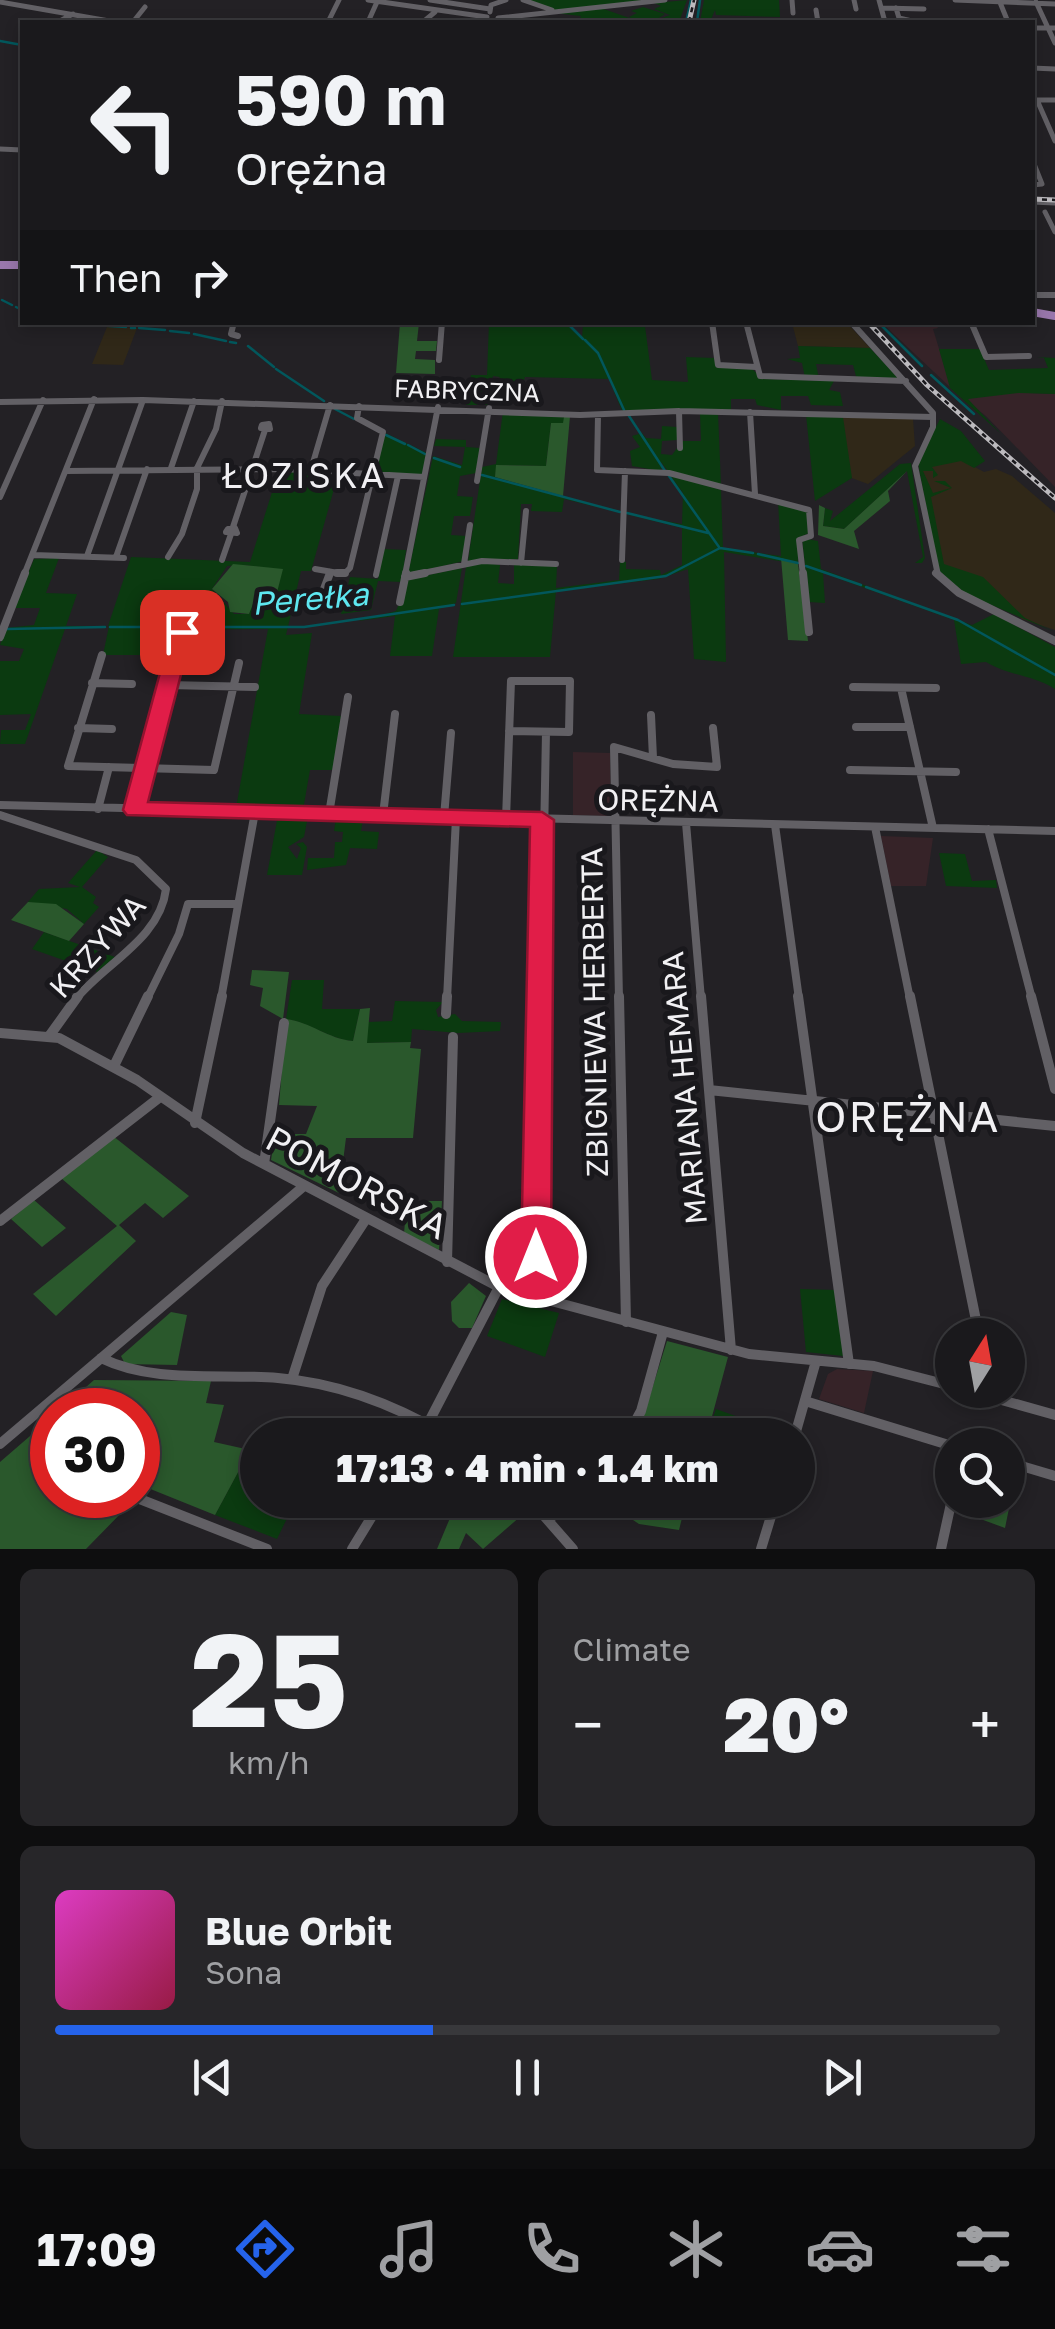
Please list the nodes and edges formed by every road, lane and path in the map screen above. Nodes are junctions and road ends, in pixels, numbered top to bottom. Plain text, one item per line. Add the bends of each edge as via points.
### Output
1 (368, 0) edge
2 (430, 0) edge
3 (489, 0) edge
4 (506, 0) edge
5 (523, 0) edge
6 (664, 0) edge
7 (792, 0) edge
8 (854, 0) edge
9 (880, 0) edge
10 (955, 0) edge
11 (966, 0) edge
12 (990, 0) edge
13 (1000, 0) edge
14 (3, 1) edge
15 (1039, 1) edge
16 (377, 2) edge
17 (497, 3) junction
18 (1055, 4) edge
19 (145, 7) dead end
20 (881, 8) junction
21 (856, 9) dead end
22 (924, 9) dead end
23 (553, 10) dead end
24 (816, 10) dead end
25 (896, 10) junction
26 (435, 12) junction
27 (793, 13) dead end
28 (74, 15) junction
29 (493, 18) edge
30 (370, 19) edge
31 (64, 20) edge
32 (103, 20) edge
33 (135, 20) edge
34 (425, 20) edge
35 (818, 20) edge
36 (884, 20) edge
37 (909, 20) edge
38 (1052, 28) edge
39 (1055, 43) edge
40 (1035, 100) edge
41 (1055, 100) edge
42 (1055, 141) edge
43 (1035, 165) edge
44 (1035, 185) edge
45 (1045, 212) dead end
46 (1055, 232) edge
47 (233, 325) edge
48 (442, 325) edge
49 (712, 325) edge
50 (747, 325) edge
51 (854, 325) edge
52 (972, 325) edge
53 (238, 336) dead end
54 (1028, 356) dead end
55 (439, 360) dead end
56 (756, 368) junction
57 (906, 381) junction
58 (94, 399) junction
59 (44, 400) junction
60 (143, 400) junction
61 (194, 401) junction
62 (0, 402) edge
63 (222, 402) junction
64 (274, 403) junction
65 (330, 405) junction
66 (359, 406) junction
67 (438, 407) junction
68 (488, 408) junction
69 (679, 412) junction
70 (750, 412) junction
71 (598, 414) junction
72 (933, 416) junction
73 (680, 448) dead end
74 (312, 466) dead end
75 (171, 468) junction
76 (197, 468) junction
77 (147, 469) junction
78 (117, 470) junction
79 (252, 470) junction
80 (66, 471) junction
81 (625, 471) junction
82 (373, 474) junction
83 (398, 476) junction
84 (424, 477) junction
85 (477, 482) dead end
86 (754, 494) junction
87 (0, 496) edge
88 (526, 511) dead end
89 (470, 524) dead end
90 (33, 555) junction
91 (87, 556) junction
92 (168, 557) dead end
93 (222, 560) dead end
94 (622, 560) dead end
95 (521, 563) junction
96 (464, 564) junction
97 (556, 564) dead end
98 (315, 569) dead end
99 (330, 572) junction
100 (376, 576) dead end
101 (405, 577) junction
102 (400, 602) dead end
103 (318, 605) dead end
104 (182, 632) dead end
105 (809, 632) dead end
106 (0, 637) edge
107 (1055, 640) edge
108 (102, 655) dead end
109 (240, 663) dead end
110 (92, 683) junction
111 (132, 684) dead end
112 (168, 685) junction
113 (232, 686) junction
114 (254, 687) dead end
115 (853, 687) dead end
116 (901, 688) junction
117 (936, 688) dead end
118 (348, 697) dead end
119 (395, 714) dead end
120 (651, 715) dead end
121 (856, 727) dead end
122 (910, 727) junction
123 (78, 728) junction
124 (713, 728) dead end
125 (112, 729) dead end
126 (508, 731) junction
127 (546, 732) junction
128 (451, 733) dead end
129 (653, 758) junction
130 (110, 767) junction
131 (146, 768) junction
132 (850, 770) dead end
133 (920, 772) junction
134 (956, 772) dead end
135 (0, 805) edge
136 (98, 809) junction
137 (135, 810) junction
138 (255, 812) junction
139 (330, 814) junction
140 (0, 815) edge
141 (383, 816) junction
142 (444, 818) junction
143 (456, 818) junction
144 (506, 819) junction
145 (542, 820) junction
146 (616, 821) junction
147 (686, 822) junction
148 (775, 825) junction
149 (875, 827) junction
150 (933, 828) junction
151 (988, 829) junction
152 (1055, 831) edge
153 (165, 904) junction
154 (188, 904) junction
155 (238, 904) junction
156 (446, 1014) dead end
157 (284, 1023) dead end
158 (0, 1033) edge
159 (50, 1035) junction
160 (454, 1037) dead end
161 (114, 1066) junction
162 (1055, 1088) edge
163 (709, 1090) junction
164 (160, 1097) junction
165 (814, 1102) junction
166 (932, 1116) junction
167 (194, 1123) junction
168 (1055, 1126) edge
169 (264, 1164) junction
170 (304, 1186) junction
171 (366, 1220) junction
172 (0, 1222) edge
173 (447, 1262) junction
174 (499, 1287) junction
175 (536, 1297) junction
176 (974, 1318) edge
177 (626, 1322) junction
178 (664, 1332) junction
179 (731, 1350) junction
180 (101, 1358) junction
181 (816, 1361) junction
182 (849, 1364) junction
183 (292, 1379) junction
184 (935, 1382) edge
185 (806, 1400) junction
186 (1025, 1405) edge
187 (1055, 1415) edge
188 (404, 1418) edge
189 (432, 1418) edge
190 (637, 1418) edge
191 (800, 1418) edge
192 (935, 1441) edge
193 (0, 1444) edge
194 (1025, 1467) edge
195 (1055, 1476) edge
196 (160, 1507) edge
197 (371, 1518) edge
198 (550, 1518) edge
199 (770, 1518) edge
200 (948, 1518) edge
201 (548, 1520) joint
202 (266, 1549) edge
203 (352, 1549) edge
204 (573, 1549) edge
205 (761, 1549) edge
206 (941, 1549) edge

1 - 16 street
2 - 29 street via 482,9
3 - 17 street
4 - 17 street
5 - 23 street
6 - 29 street
7 - 27 street
8 - 21 street
9 - 20 street
10 - 11 street
11 - 12 street
12 - 13 street
13 - 15 street
14 - 28 street
15 - 18 street
15 - 38 street
16 - 26 street
16 - 30 street
17 - 29 street
19 - 33 street
20 - 25 street
20 - 36 street
22 - 25 street
24 - 35 street
25 - 37 street via 898,18
26 - 29 street
26 - 34 street
28 - 31 street
28 - 32 street
38 - 39 street
40 - 41 street
40 - 42 street
43 - 44 street via 1042,184
45 - 46 street
47 - 53 street via 230,334
48 - 55 street
49 - 56 street via 718,365
50 - 56 street
51 - 57 street
52 - 54 street via 986,357
56 - 57 street via 768,378
57 - 72 street
58 - 59 street, FABRYCZNA
58 - 60 street, FABRYCZNA
58 - 80 street
59 - 62 street, FABRYCZNA
59 - 87 street
60 - 61 street, FABRYCZNA
60 - 78 street
61 - 63 street, FABRYCZNA
61 - 75 street
63 - 64 street, FABRYCZNA
63 - 76 street
64 - 65 street, FABRYCZNA
64 - 79 street
65 - 66 street, FABRYCZNA
65 - 74 street
66 - 67 street, FABRYCZNA
66 - 82 street via 357,418 383,431
67 - 68 street, FABRYCZNA
67 - 84 street
68 - 71 street, FABRYCZNA
68 - 85 street
69 - 70 street, FABRYCZNA
69 - 71 street, FABRYCZNA
69 - 73 street
70 - 72 street, FABRYCZNA
70 - 86 street
71 - 81 street via 596,469
72 - 107 street via 915,466 934,570 954,590
75 - 76 street
75 - 77 street
76 - 79 street
76 - 92 street via 197,489
77 - 78 street
77 - 91 street via 120,558
78 - 80 street
78 - 91 street
79 - 82 street
79 - 93 street
80 - 90 street
81 - 86 street via 669,473
81 - 94 street
82 - 83 street
82 - 99 street via 350,568
83 - 84 street
83 - 100 street
84 - 101 street
86 - 105 street via 807,508 811,536 799,540
88 - 95 street
89 - 96 street
90 - 91 street
90 - 106 street
95 - 96 street
95 - 97 street
96 - 101 street
98 - 99 street
99 - 103 street
101 - 102 street
104 - 112 street
108 - 110 street
109 - 113 street
110 - 111 street
110 - 123 street
112 - 113 street
112 - 131 street
113 - 114 street
113 - 131 street via 214,770
115 - 116 street
116 - 117 street
116 - 122 street
118 - 139 street
119 - 141 street
120 - 129 street
121 - 122 street
122 - 133 street
123 - 125 street
123 - 130 street via 66,765
124 - 129 street via 717,767
126 - 127 street
126 - 127 street via 512,680 567,679 570,728
126 - 144 street
127 - 145 street
128 - 142 street
129 - 146 street, ZBIGNIEWA HERBERTA via 614,747
130 - 131 street
130 - 136 street
131 - 137 street
132 - 133 street
133 - 134 street
133 - 150 street
135 - 136 street, ORĘŻNA
136 - 137 street, ORĘŻNA
137 - 138 street, ORĘŻNA
138 - 139 street, ORĘŻNA
138 - 155 street
139 - 141 street, ORĘŻNA
140 - 153 street, KRZYWA via 128,859 162,881
141 - 142 street, ORĘŻNA
142 - 143 street, ORĘŻNA
143 - 144 street, ORĘŻNA
143 - 156 street
144 - 145 street, ORĘŻNA
145 - 146 street, ORĘŻNA
145 - 175 street
146 - 147 street, ORĘŻNA
146 - 177 street, ZBIGNIEWA HERBERTA
147 - 148 street, ORĘŻNA
147 - 163 street, MARIANA HEMARA
148 - 149 street, ORĘŻNA
148 - 165 street
149 - 150 street, ORĘŻNA
149 - 166 street
150 - 151 street, ORĘŻNA
151 - 152 street, ORĘŻNA
151 - 162 street
153 - 154 street
153 - 159 street, KRZYWA
154 - 155 street
154 - 161 street
155 - 167 street
157 - 169 street
158 - 159 street
159 - 161 street, POMORSKA
160 - 173 street
161 - 164 street, POMORSKA
163 - 165 street
163 - 179 street, MARIANA HEMARA
164 - 167 street, POMORSKA
164 - 172 street
165 - 166 street
165 - 182 street
166 - 168 street
166 - 176 street
167 - 169 street, POMORSKA
169 - 170 street, POMORSKA
170 - 171 street, POMORSKA
170 - 180 street
171 - 173 street, POMORSKA
171 - 183 street via 322,1286
173 - 174 street, POMORSKA
174 - 175 street, POMORSKA
174 - 189 street
175 - 177 street, POMORSKA
177 - 178 street, POMORSKA
178 - 179 street, POMORSKA
178 - 190 street
179 - 181 street, POMORSKA
180 - 183 street via 125,1368
180 - 193 street
181 - 182 street, POMORSKA
181 - 185 street
182 - 184 street, POMORSKA
183 - 188 street via 365,1396
185 - 191 street
185 - 192 street
186 - 187 street
194 - 195 street
196 - 202 street
197 - 203 street
198 - 201 street
199 - 205 street
200 - 206 street
201 - 204 street

